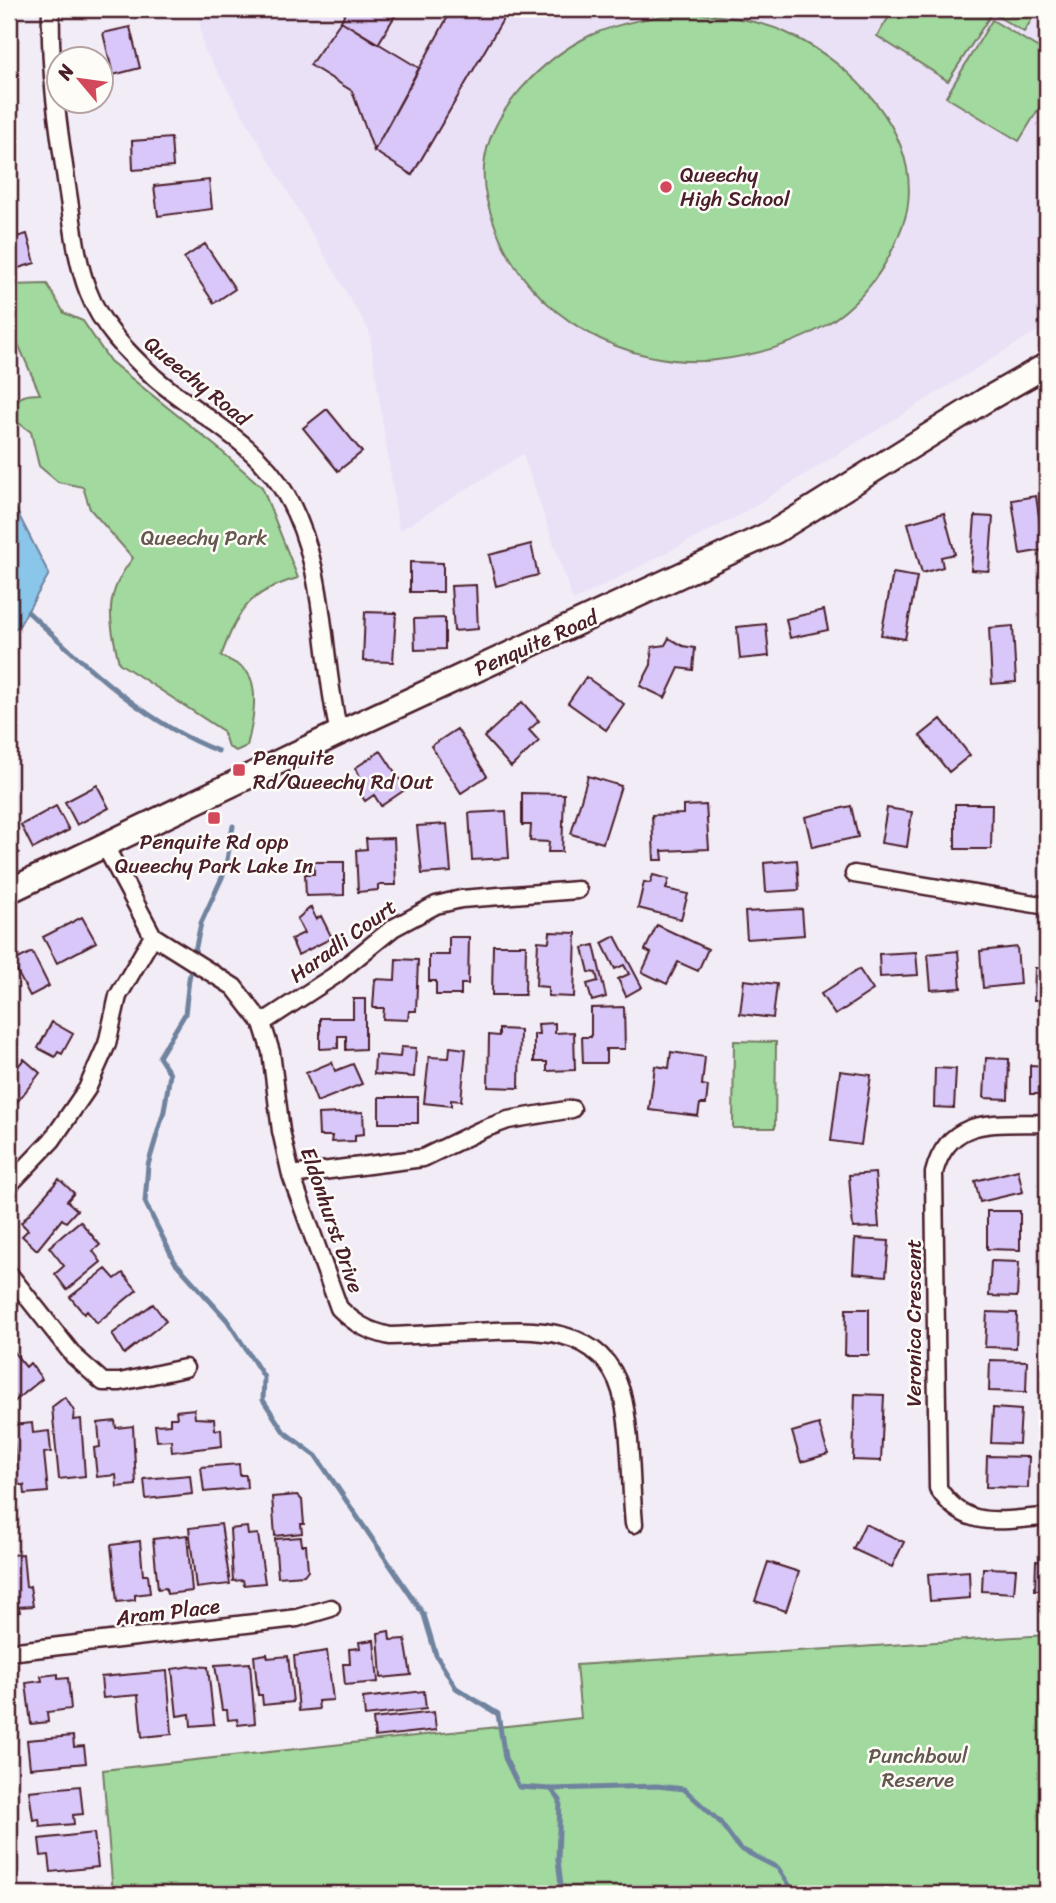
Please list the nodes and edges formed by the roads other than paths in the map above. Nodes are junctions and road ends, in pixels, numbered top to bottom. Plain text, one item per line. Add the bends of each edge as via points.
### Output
1 (51, 9) edge
2 (1047, 365) edge
3 (339, 733) junction
4 (106, 846) junction
5 (854, 874) dead end
6 (578, 890) dead end
7 (9, 891) edge
8 (1047, 906) edge
9 (153, 936) junction
10 (262, 1023) junction
11 (572, 1109) dead end
12 (1047, 1122) edge
13 (291, 1175) junction
14 (9, 1185) edge
15 (9, 1274) edge
16 (185, 1368) dead end
17 (1047, 1517) edge
18 (634, 1524) dead end
19 (331, 1608) dead end
20 (9, 1652) edge

1 - 3 street, Queechy Road via 50,40 64,165 78,260 88,292 121,345 247,449 284,490 310,550 320,590 329,690
2 - 3 street, Penquite Road via 776,531
3 - 4 street, Penquite Road
4 - 7 street, Penquite Road
4 - 9 street, Eldonhurst Drive
5 - 8 street
6 - 10 street, Haradli Court via 461,898 436,905 393,928 334,976
9 - 10 street, Eldonhurst Drive via 234,987
9 - 14 street via 118,996 107,1044 87,1089 52,1140
10 - 13 street, Eldonhurst Drive
11 - 13 street via 508,1120 423,1158
12 - 17 street, Veronica Crescent via 964,1130 949,1139 933,1173 938,1488 948,1504 979,1521
13 - 18 street, Eldonhurst Drive via 327,1281 339,1308 354,1323 390,1336 548,1331 570,1336 603,1358 621,1390
15 - 16 street via 74,1356 103,1382
19 - 20 street, Aram Place via 297,1618

